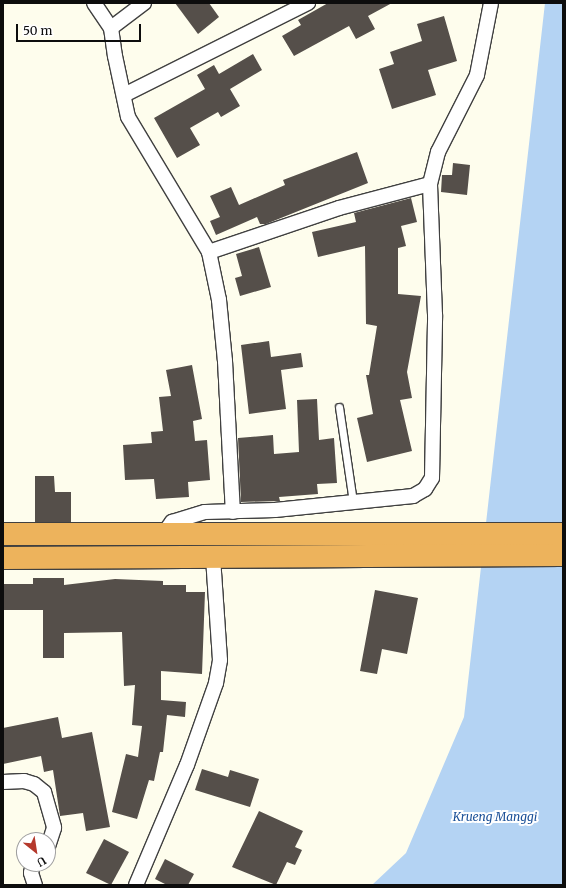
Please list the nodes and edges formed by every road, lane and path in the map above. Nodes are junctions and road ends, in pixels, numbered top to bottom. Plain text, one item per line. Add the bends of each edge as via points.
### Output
1 (94, 3) edge
2 (144, 3) edge
3 (308, 3) edge
4 (491, 3) edge
5 (111, 28) junction
6 (124, 95) junction
7 (430, 184) junction
8 (209, 252) junction
9 (340, 407) dead end
10 (353, 502) junction
11 (233, 512) junction
12 (164, 533) junction
13 (3, 534) edge
14 (563, 534) edge
15 (563, 555) edge
16 (214, 556) junction
17 (3, 558) edge
18 (3, 782) edge
19 (53, 832) edge
20 (31, 872) edge
21 (35, 885) edge
22 (136, 885) edge

1 - 5 street
2 - 5 street
3 - 6 street
4 - 7 street via 477,75 438,152
5 - 6 street
6 - 8 street via 128,117
7 - 8 street via 339,208
7 - 10 street via 435,315 432,478 425,490 413,496
8 - 11 street via 219,300 225,361
9 - 10 lane
10 - 11 street
11 - 12 street via 205,512 186,516 172,522
12 - 13 highway
12 - 14 highway
15 - 16 highway
16 - 17 highway
16 - 22 street via 220,660 216,683 187,765
18 - 19 street via 24,781 34,784 44,792 54,828
20 - 21 street

